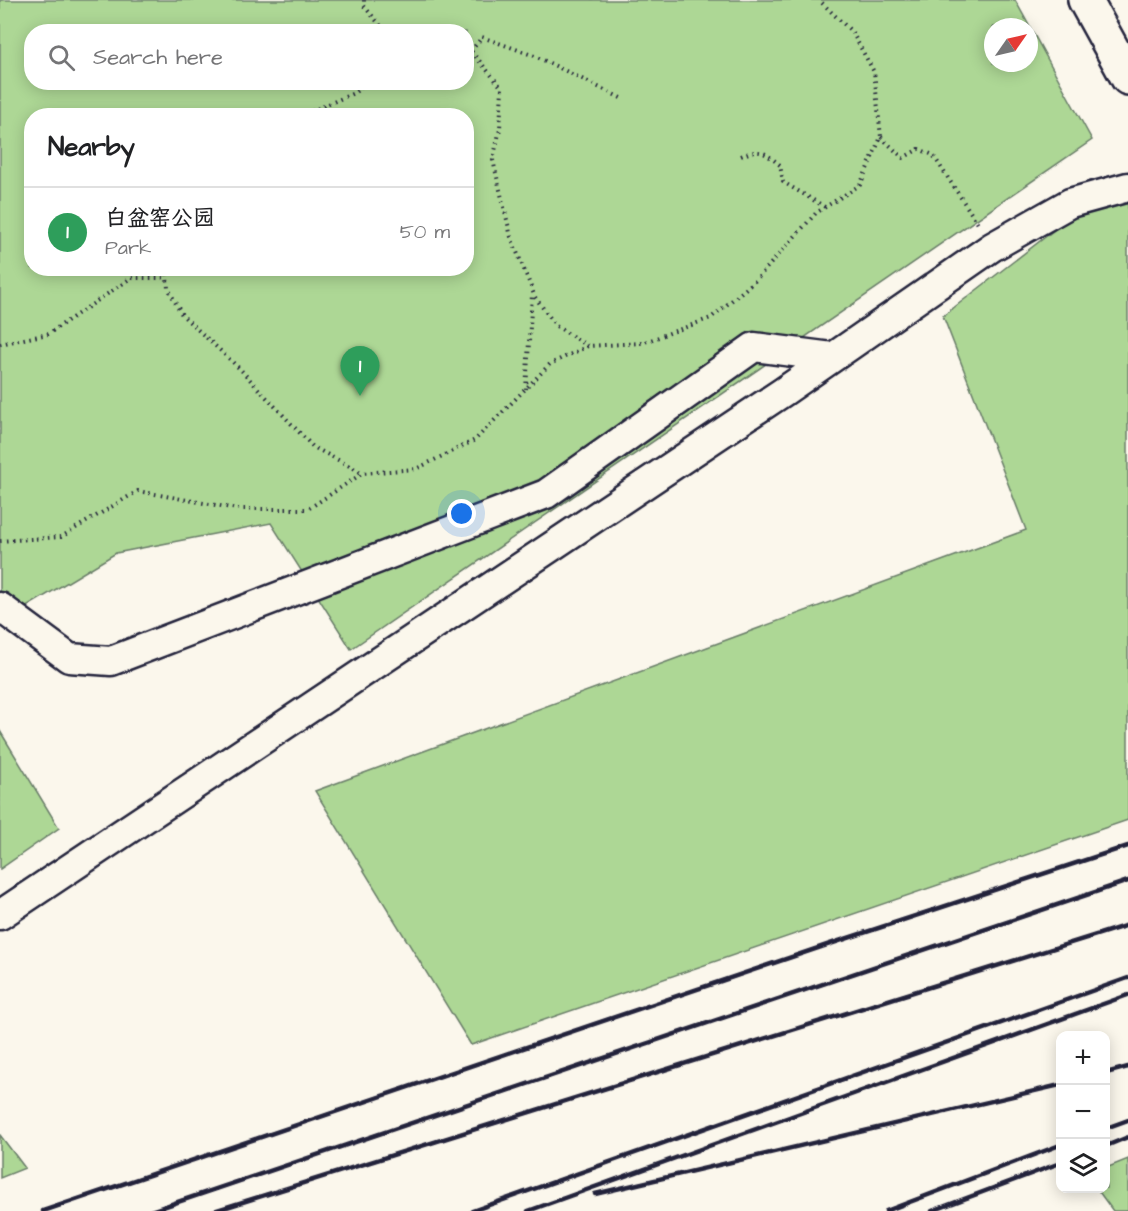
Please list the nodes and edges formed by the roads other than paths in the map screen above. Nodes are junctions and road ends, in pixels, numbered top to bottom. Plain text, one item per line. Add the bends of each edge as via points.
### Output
1 (1085, 0) edge
2 (1128, 78) edge
3 (1128, 187) edge
4 (832, 357) junction
5 (0, 607) edge
6 (0, 915) edge

1 - 2 main road
3 - 4 street via 1071,203 992,247
4 - 5 street via 754,347 546,494 111,661 69,658
4 - 6 street

